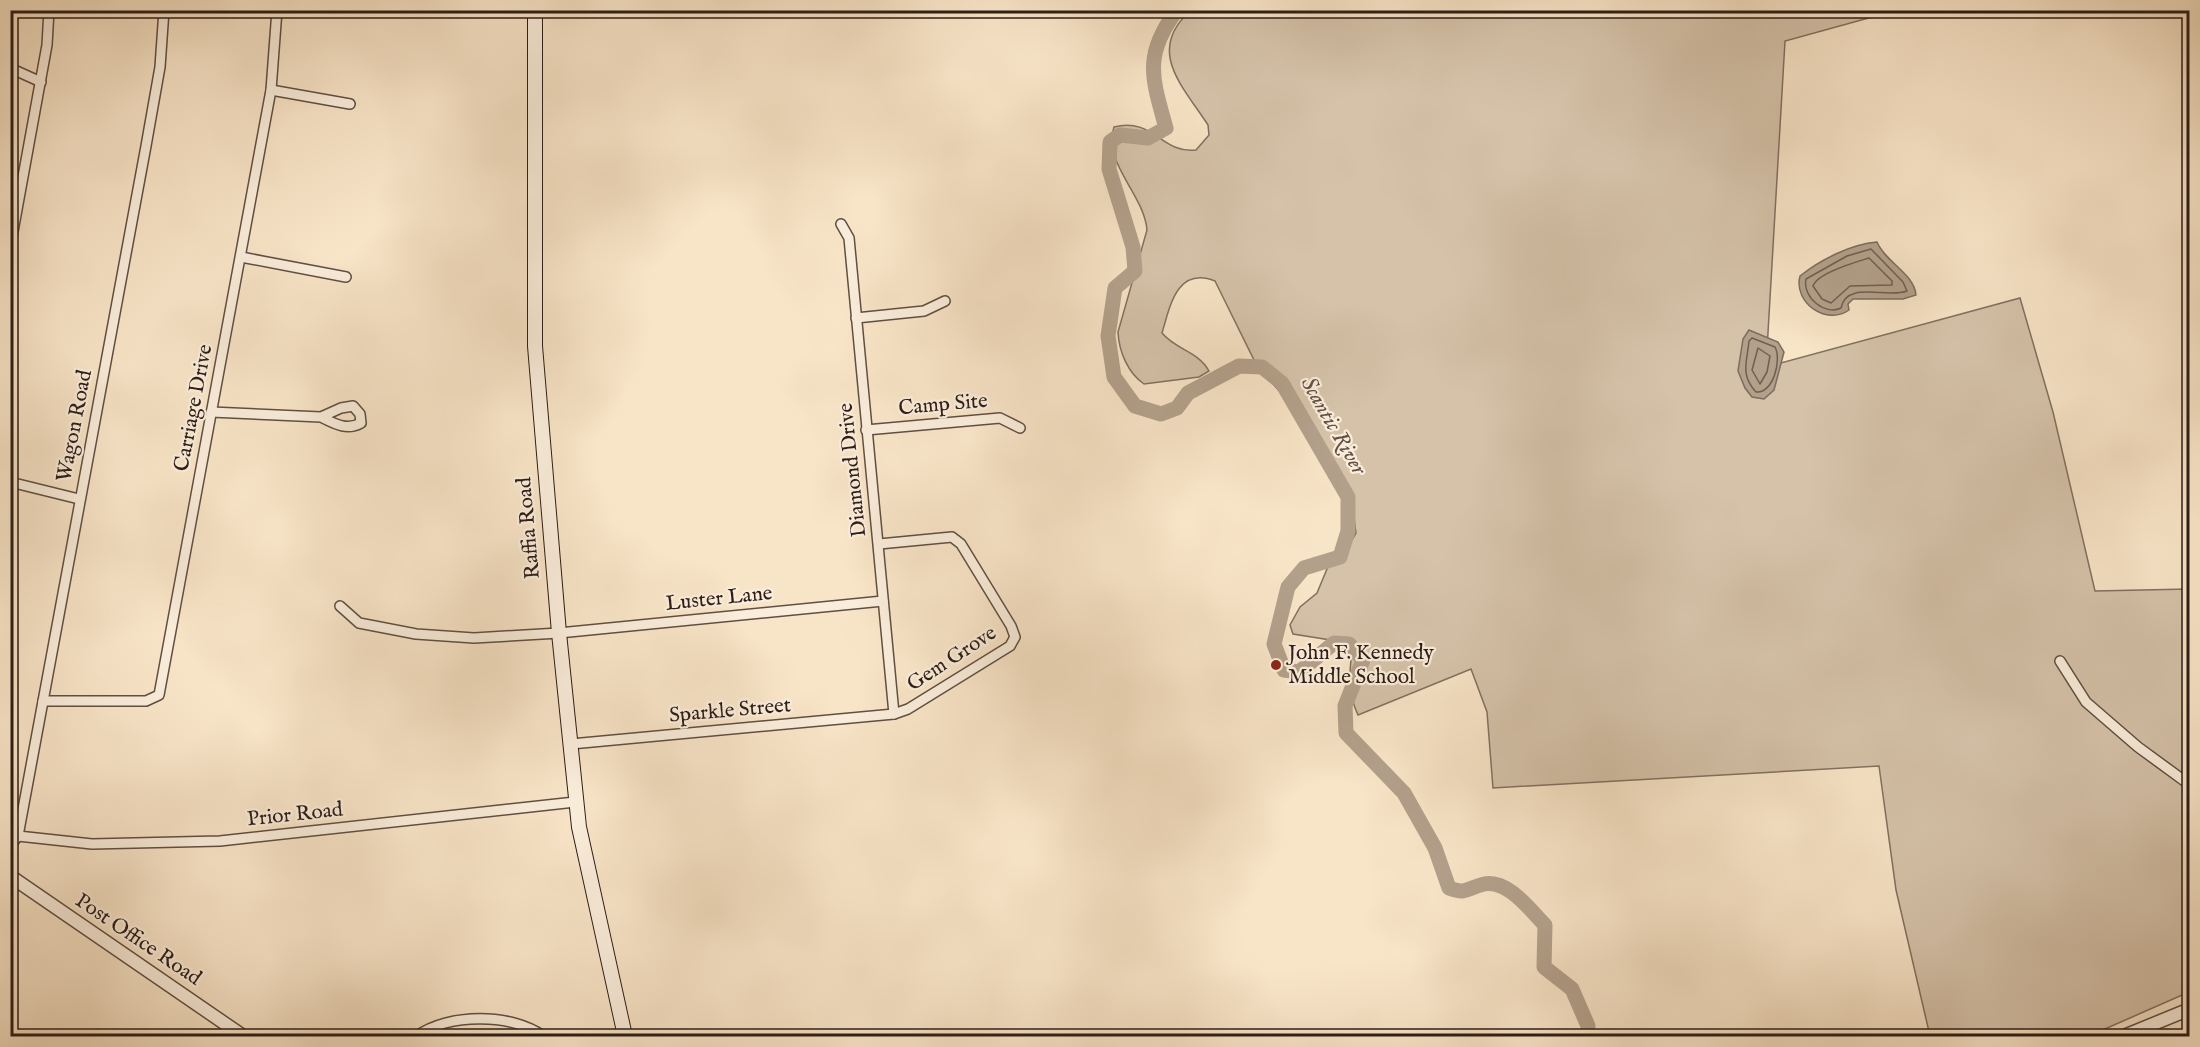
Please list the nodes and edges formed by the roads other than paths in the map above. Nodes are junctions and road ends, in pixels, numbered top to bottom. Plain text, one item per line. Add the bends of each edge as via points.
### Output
1 (49, 10) edge
2 (164, 10) edge
3 (277, 10) edge
4 (535, 10) edge
5 (10, 68) edge
6 (41, 82) junction
7 (271, 90) junction
8 (350, 104) dead end
9 (841, 224) dead end
10 (10, 248) edge
11 (241, 257) junction
12 (346, 278) dead end
13 (945, 301) dead end
14 (856, 318) junction
15 (212, 412) junction
16 (321, 417) dead end
17 (1020, 428) dead end
18 (866, 430) junction
19 (10, 482) edge
20 (79, 499) junction
21 (879, 543) junction
22 (884, 601) junction
23 (340, 606) dead end
24 (559, 633) junction
25 (2060, 661) dead end
26 (43, 701) junction
27 (894, 714) junction
28 (571, 744) junction
29 (2190, 785) edge
30 (575, 802) junction
31 (18, 836) junction
32 (10, 846) edge
33 (10, 876) edge
34 (2190, 1009) edge
35 (243, 1036) edge
36 (417, 1036) edge
37 (543, 1036) edge
38 (625, 1036) edge
39 (2124, 1036) edge

1 - 6 street
2 - 20 street, Wagon Road via 156,89
3 - 7 street, Carriage Drive
4 - 24 main road, Raffia Road via 535,346
5 - 6 street
6 - 10 street
7 - 8 street
7 - 11 street, Carriage Drive
9 - 14 street, Diamond Drive via 849,238
11 - 12 street
11 - 15 street, Carriage Drive
13 - 14 street via 924,311
14 - 18 street, Diamond Drive
15 - 16 street
15 - 26 street, Carriage Drive via 159,695 146,701
17 - 18 street, Camp Site via 1000,418
18 - 21 street, Diamond Drive
19 - 20 street
20 - 26 street, Wagon Road
21 - 22 street, Diamond Drive
21 - 27 street, Gem Grove via 952,537 961,544 1015,637 1010,646
22 - 24 street, Luster Lane
22 - 27 street, Diamond Drive
23 - 24 street, Luster Lane via 359,623 416,634 474,638
24 - 28 main road, Raffia Road
25 - 29 street via 2086,702
26 - 31 street, Wagon Road
27 - 28 street, Sparkle Street
28 - 30 main road, Raffia Road
30 - 31 street, Prior Road via 220,841 92,844
30 - 38 main road, Raffia Road
31 - 32 street, Wagon Road
33 - 35 street, Post Office Road
34 - 39 street
36 - 37 street via 428,1028 493,1018 529,1026

